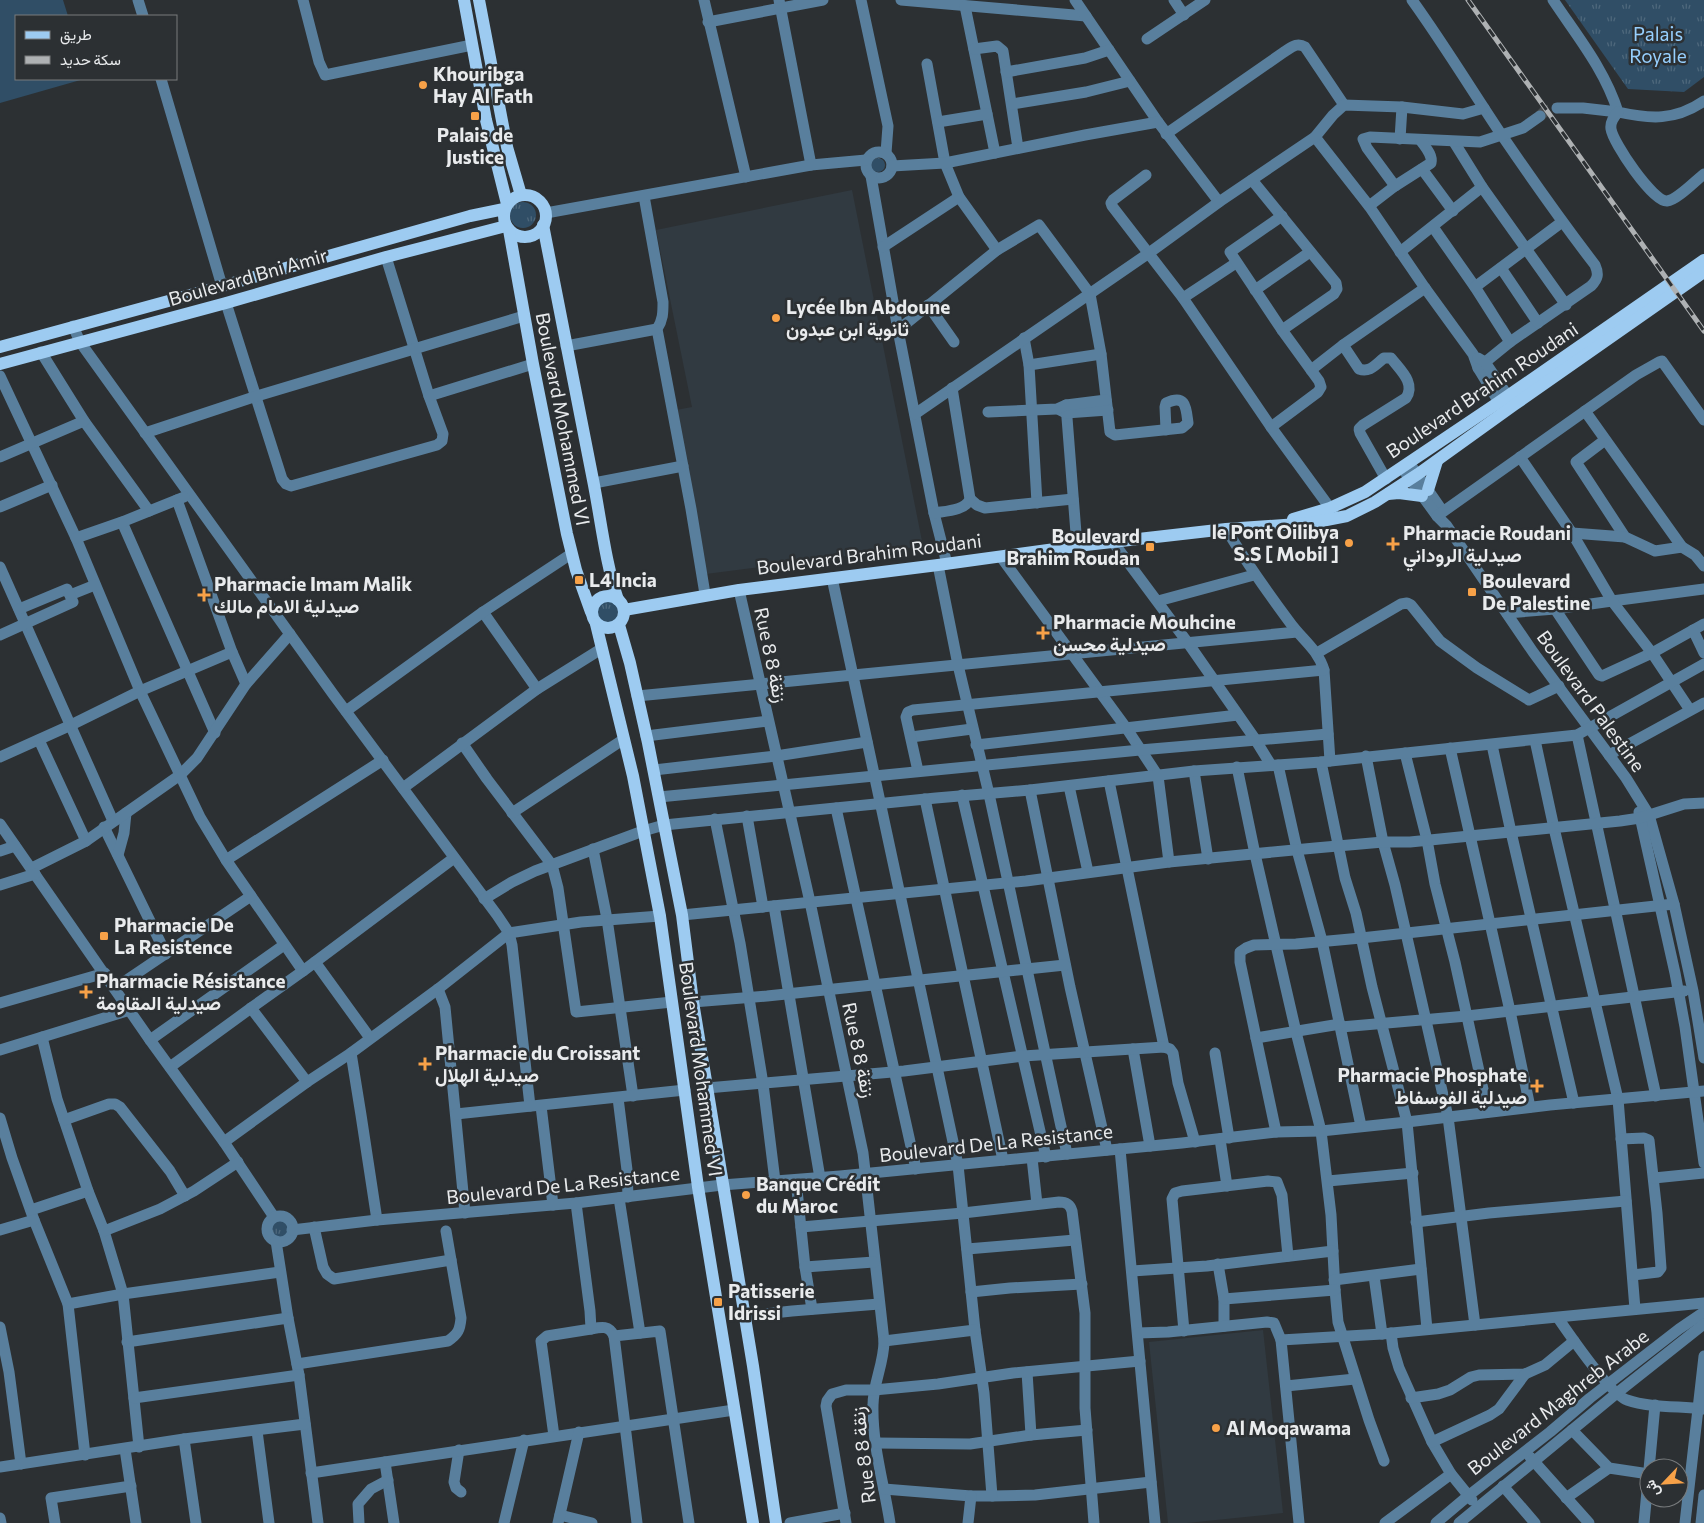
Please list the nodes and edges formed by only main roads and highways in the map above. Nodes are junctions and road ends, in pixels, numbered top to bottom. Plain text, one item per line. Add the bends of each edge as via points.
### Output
1 (464, 0) edge
2 (480, 0) edge
3 (521, 195) junction
4 (506, 206) junction
5 (545, 219) junction
6 (508, 228) junction
7 (1704, 260) edge
8 (1704, 272) edge
9 (0, 347) edge
10 (0, 364) edge
11 (1506, 404) junction
12 (1437, 461) junction
13 (1388, 494) junction
14 (1333, 514) junction
15 (621, 605) junction
16 (591, 612) junction
17 (596, 624) junction
18 (619, 625) junction
19 (753, 1523) edge
20 (776, 1523) edge

1 - 4 main road
2 - 3 main road via 507,147
3 - 4 main road
3 - 5 main road via 537,198 543,205
4 - 6 main road via 504,220
4 - 9 main road, Boulevard Bni Amir
5 - 6 main road via 540,230 531,236 519,236
5 - 15 main road, Boulevard Mohammed VI via 606,558
6 - 10 main road, Boulevard Bni Amir via 386,257
6 - 16 main road, Boulevard Mohammed VI via 571,554
7 - 11 main road, Boulevard Brahim Roudani
8 - 11 main road, Boulevard Brahim Roudani
11 - 12 main road, Boulevard Brahim Roudani
11 - 14 main road, Boulevard Brahim Roudani
12 - 13 main road, Boulevard Brahim Roudani
12 - 13 main road via 1425,493
13 - 14 main road, Boulevard Brahim Roudani via 1356,513
14 - 15 main road, Boulevard Brahim Roudani via 1311,523 1077,546
15 - 16 main road via 609,596 599,598
15 - 18 main road via 624,618
16 - 17 main road
17 - 18 main road via 605,629
17 - 19 main road, Boulevard Mohammed VI via 624,739 660,916 698,1187
18 - 20 main road, Boulevard Mohammed VI via 638,696 682,915

